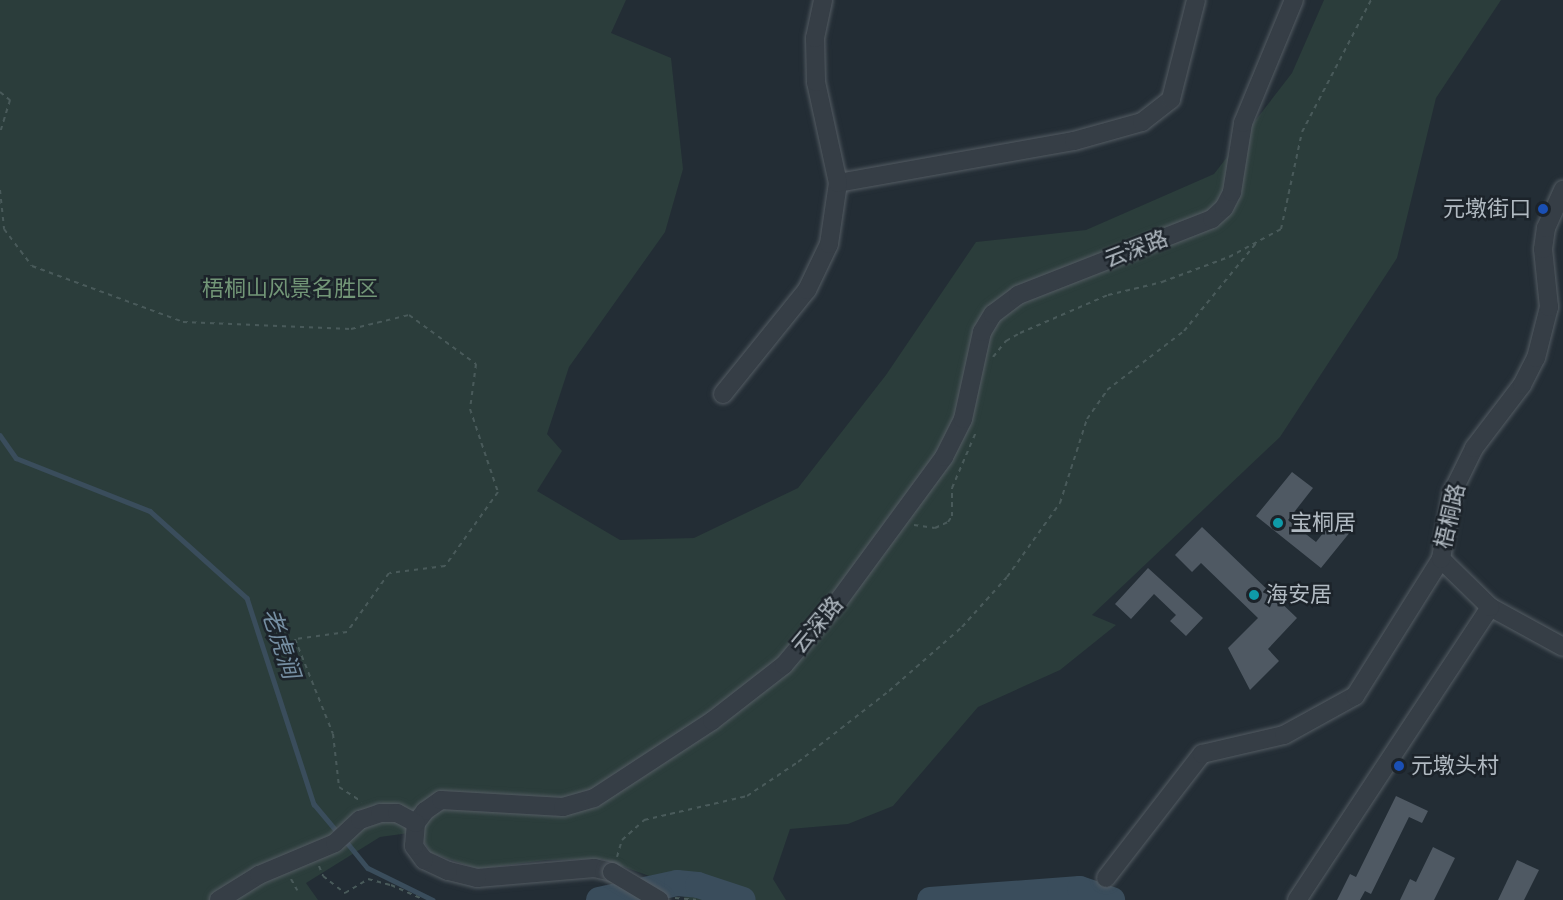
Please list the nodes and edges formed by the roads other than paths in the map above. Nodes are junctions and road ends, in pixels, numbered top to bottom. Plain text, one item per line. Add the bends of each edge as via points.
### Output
1 (823, 0) edge
2 (1196, 0) edge
3 (1294, 0) edge
4 (838, 183) junction
5 (1563, 190) edge
6 (723, 394) dead end
7 (1440, 559) junction
8 (1490, 607) junction
9 (1563, 647) edge
10 (416, 823) junction
11 (1106, 878) dead end
12 (219, 900) edge
13 (659, 900) edge
14 (1297, 900) edge

1 - 4 street via 815,38 816,82
2 - 4 street via 1171,99 1142,122 1074,141
3 - 10 street, 云深路 via 1243,123 1232,192 1212,219 1018,295 993,314 982,332 963,419 944,457 839,600 784,665 649,766 594,798 563,807 441,800 424,811
4 - 6 street via 829,244 820,267 807,290
5 - 7 street, 梧桐路 via 1546,228 1543,249 1549,307 1546,330 1522,385 1463,467 1452,493
7 - 8 street, 梧桐路
7 - 11 street via 1355,696 1284,735 1202,754
8 - 9 street, 梧桐路
8 - 14 street
10 - 12 street via 397,813 380,813 360,820 314,855 259,875
10 - 13 street, bridge via 414,846 424,860 448,871 477,878 594,868 612,872

